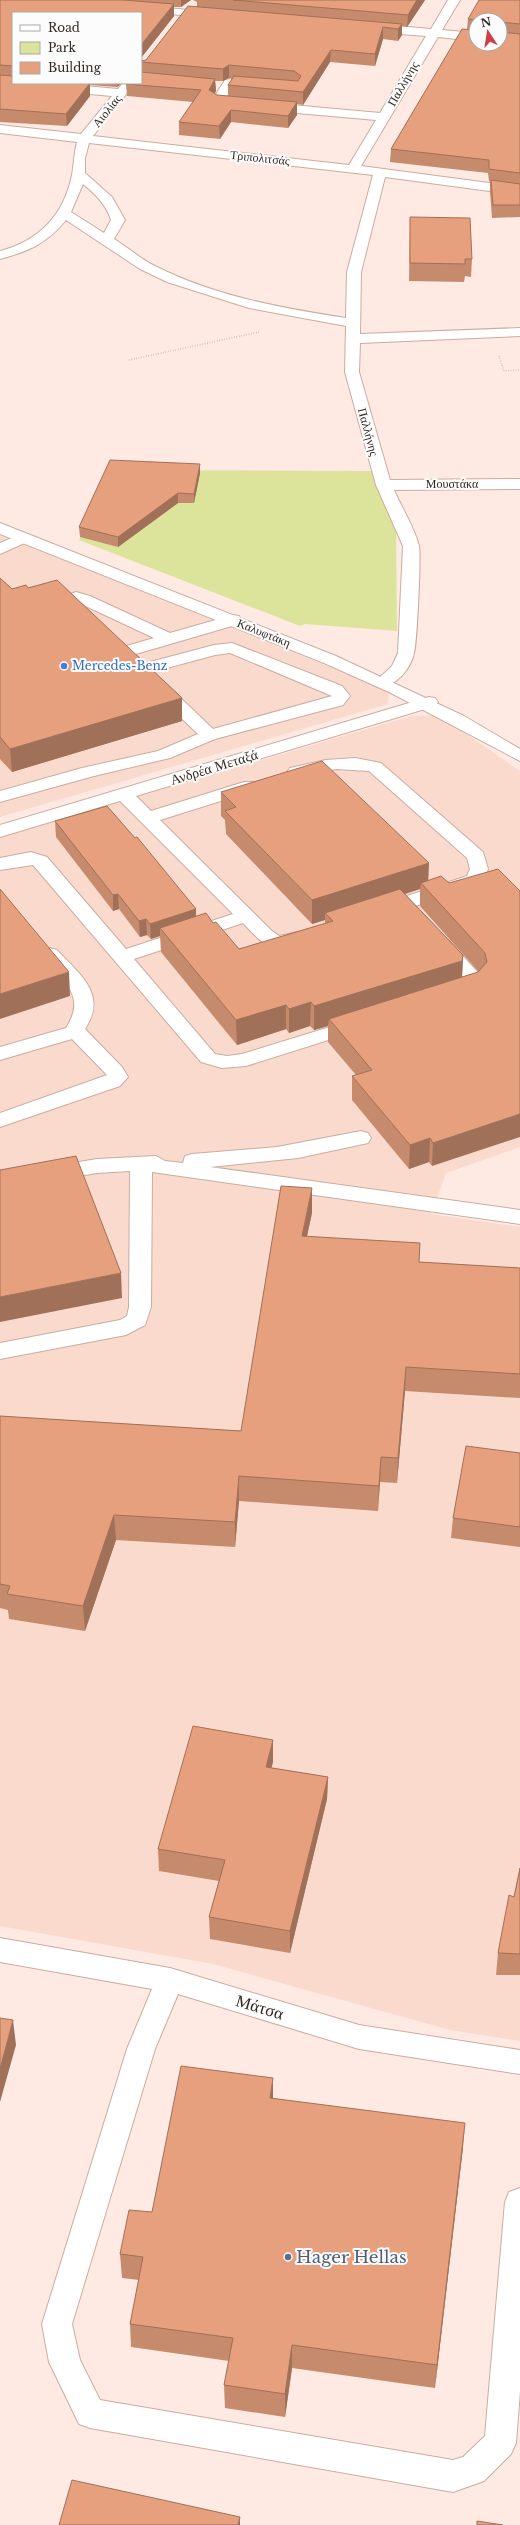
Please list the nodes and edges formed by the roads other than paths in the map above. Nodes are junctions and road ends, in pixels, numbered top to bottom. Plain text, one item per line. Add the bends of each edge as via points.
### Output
1 (195, 0) edge
2 (454, 0) edge
3 (132, 8) edge
4 (186, 13) junction
5 (225, 16) edge
6 (176, 25) edge
7 (361, 28) edge
8 (432, 33) junction
9 (468, 36) edge
10 (0, 82) edge
11 (12, 83) edge
12 (20, 84) edge
13 (128, 84) edge
14 (211, 86) edge
15 (265, 86) edge
16 (226, 87) junction
17 (120, 94) junction
18 (384, 117) junction
19 (0, 129) edge
20 (84, 139) junction
21 (354, 169) junction
22 (380, 173) junction
23 (80, 174) junction
24 (520, 191) edge
25 (65, 214) junction
26 (108, 240) junction
27 (0, 255) edge
28 (352, 323) junction
29 (520, 332) edge
30 (351, 339) junction
31 (520, 484) edge
32 (384, 485) junction
33 (0, 528) edge
34 (23, 538) junction
35 (0, 549) edge
36 (233, 620) junction
37 (95, 628) edge
38 (169, 639) junction
39 (141, 670) junction
40 (384, 681) junction
41 (428, 702) junction
42 (209, 735) junction
43 (520, 756) edge
44 (124, 794) junction
45 (0, 797) edge
46 (150, 817) junction
47 (0, 831) edge
48 (0, 864) edge
49 (404, 903) junction
50 (246, 916) junction
51 (366, 916) edge
52 (314, 933) edge
53 (36, 939) edge
54 (121, 957) junction
55 (438, 999) edge
56 (372, 1020) edge
57 (73, 1032) junction
58 (0, 1054) edge
59 (0, 1120) edge
60 (361, 1138) dead end
61 (141, 1164) junction
62 (0, 1182) edge
63 (520, 1217) edge
64 (0, 1351) edge
65 (0, 1950) edge
66 (170, 1980) junction
67 (520, 2063) edge
68 (520, 2202) edge

1 - 4 street
2 - 8 street, Παλλήνης
3 - 4 street
4 - 5 street
4 - 6 street
7 - 8 street
8 - 9 street
8 - 18 street, Παλλήνης
10 - 11 street
12 - 17 street
13 - 17 street, Αιολίας
14 - 16 street
15 - 16 street via 229,83
16 - 18 street via 217,102
17 - 20 street, Αιολίας
18 - 21 street, Παλλήνης
19 - 20 street, Τριπολιτσάς
20 - 21 street, Τριπολιτσάς
20 - 23 street via 79,158
21 - 22 street, Τριπολιτσάς
22 - 24 street, Τριπολιτσάς
22 - 28 street, Παλλήνης via 354,272
23 - 25 street
23 - 26 street via 104,197 117,214 118,220
25 - 26 street
25 - 27 street via 56,227 30,245
26 - 28 street via 150,269 176,280 228,297 313,317
28 - 30 street, Παλλήνης
29 - 30 street
30 - 32 street, Παλλήνης via 352,372
31 - 32 street, Μουστάκα
32 - 40 street, Παλλήνης via 411,546 406,653 399,668
33 - 34 street, Καλυφτάκη
34 - 35 street
34 - 36 street, Καλυφτάκη
36 - 38 street
36 - 40 street, Καλυφτάκη
37 - 38 street via 68,604 68,600 76,597 84,599
38 - 39 street via 116,648
39 - 42 street
39 - 42 street via 214,650 232,648 336,690 341,696 337,701
40 - 41 street, Καλυφτάκη
41 - 43 street, Καλυφτάκη
41 - 44 street, Ανδρέα Μεταξά
42 - 45 street via 191,745 153,759 89,772
44 - 46 street
44 - 47 street, Ανδρέα Μεταξά
46 - 49 street via 334,763 353,762 375,767 476,856 480,869 475,880
46 - 50 street
48 - 54 street via 31,858 40,861
49 - 51 street
49 - 55 street via 472,977 474,984 468,990
50 - 52 street via 275,943
50 - 54 street
53 - 57 street via 83,993 86,1003 83,1019
54 - 56 street via 208,1058 218,1062 233,1063 246,1060
57 - 58 street
57 - 59 street via 81,1035 118,1077 113,1082
60 - 61 street via 323,1148 242,1159
61 - 62 street via 97,1166
61 - 63 street
61 - 64 street via 140,1308 137,1320 126,1328
65 - 66 street, Μάτσα
66 - 67 street, Μάτσα via 359,2037
66 - 68 street via 141,2049 57,2324 64,2362 90,2413 453,2476 473,2470 500,2443

